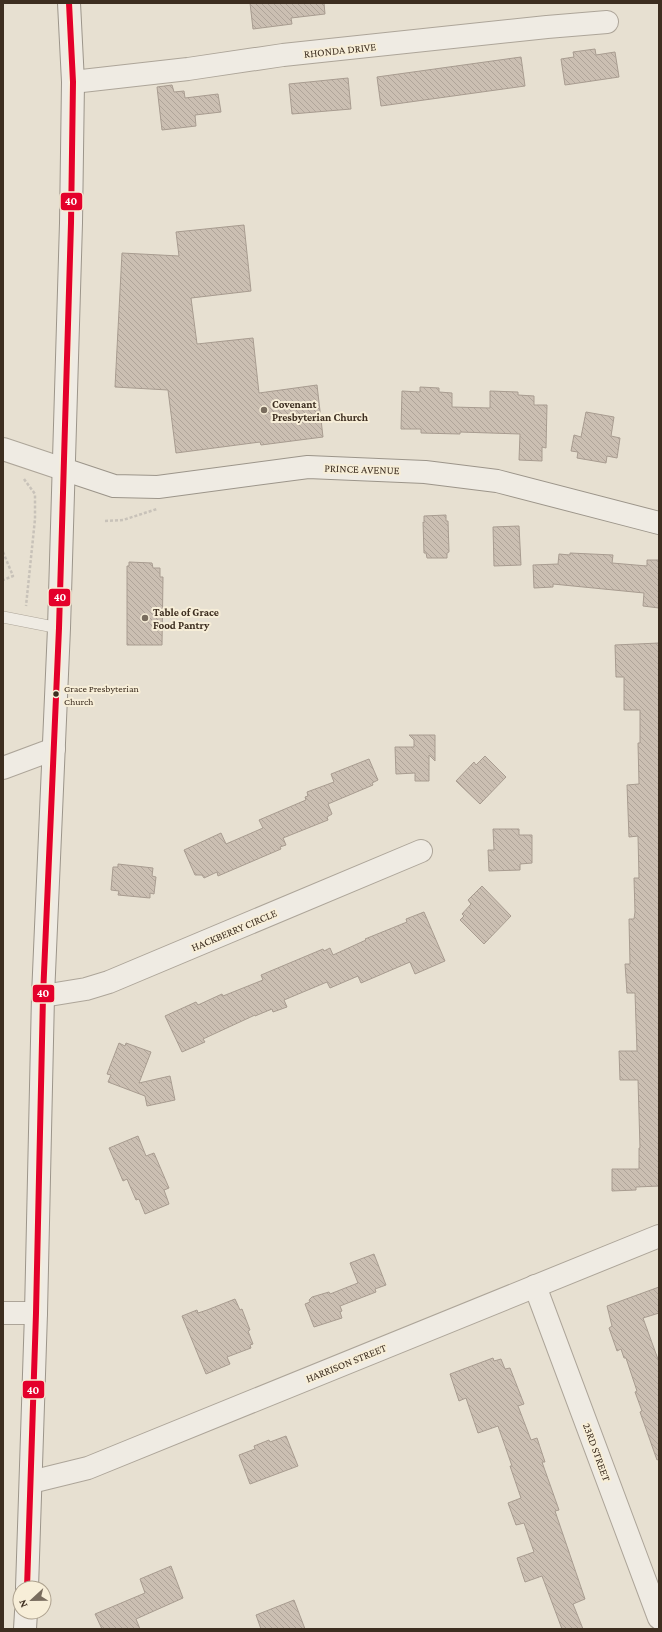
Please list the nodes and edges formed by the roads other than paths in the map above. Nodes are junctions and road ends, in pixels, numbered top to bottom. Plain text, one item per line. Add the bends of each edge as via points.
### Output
1 (69, 3) edge
2 (607, 22) dead end
3 (73, 82) junction
4 (3, 449) edge
5 (63, 469) junction
6 (659, 524) edge
7 (3, 617) edge
8 (60, 628) junction
9 (54, 749) junction
10 (3, 768) edge
11 (421, 851) dead end
12 (43, 996) junction
13 (659, 1236) edge
14 (535, 1286) junction
15 (3, 1313) edge
16 (36, 1313) junction
17 (31, 1482) junction
18 (26, 1580) edge
19 (659, 1618) edge

1 - 3 street
2 - 3 street, RHONDA DRIVE via 283,56
3 - 5 street
4 - 5 street, PRINCE AVENUE
5 - 6 street, PRINCE AVENUE via 114,486 158,487 308,467 425,472 497,481
5 - 8 street
7 - 8 lane
8 - 9 street
9 - 10 street
9 - 12 street
11 - 12 street, HACKBERRY CIRCLE via 109,982 86,989
12 - 16 street
13 - 14 street, HARRISON STREET
14 - 17 street, HARRISON STREET via 88,1468
14 - 19 street, 23RD STREET
15 - 16 street
16 - 17 street
17 - 18 street

